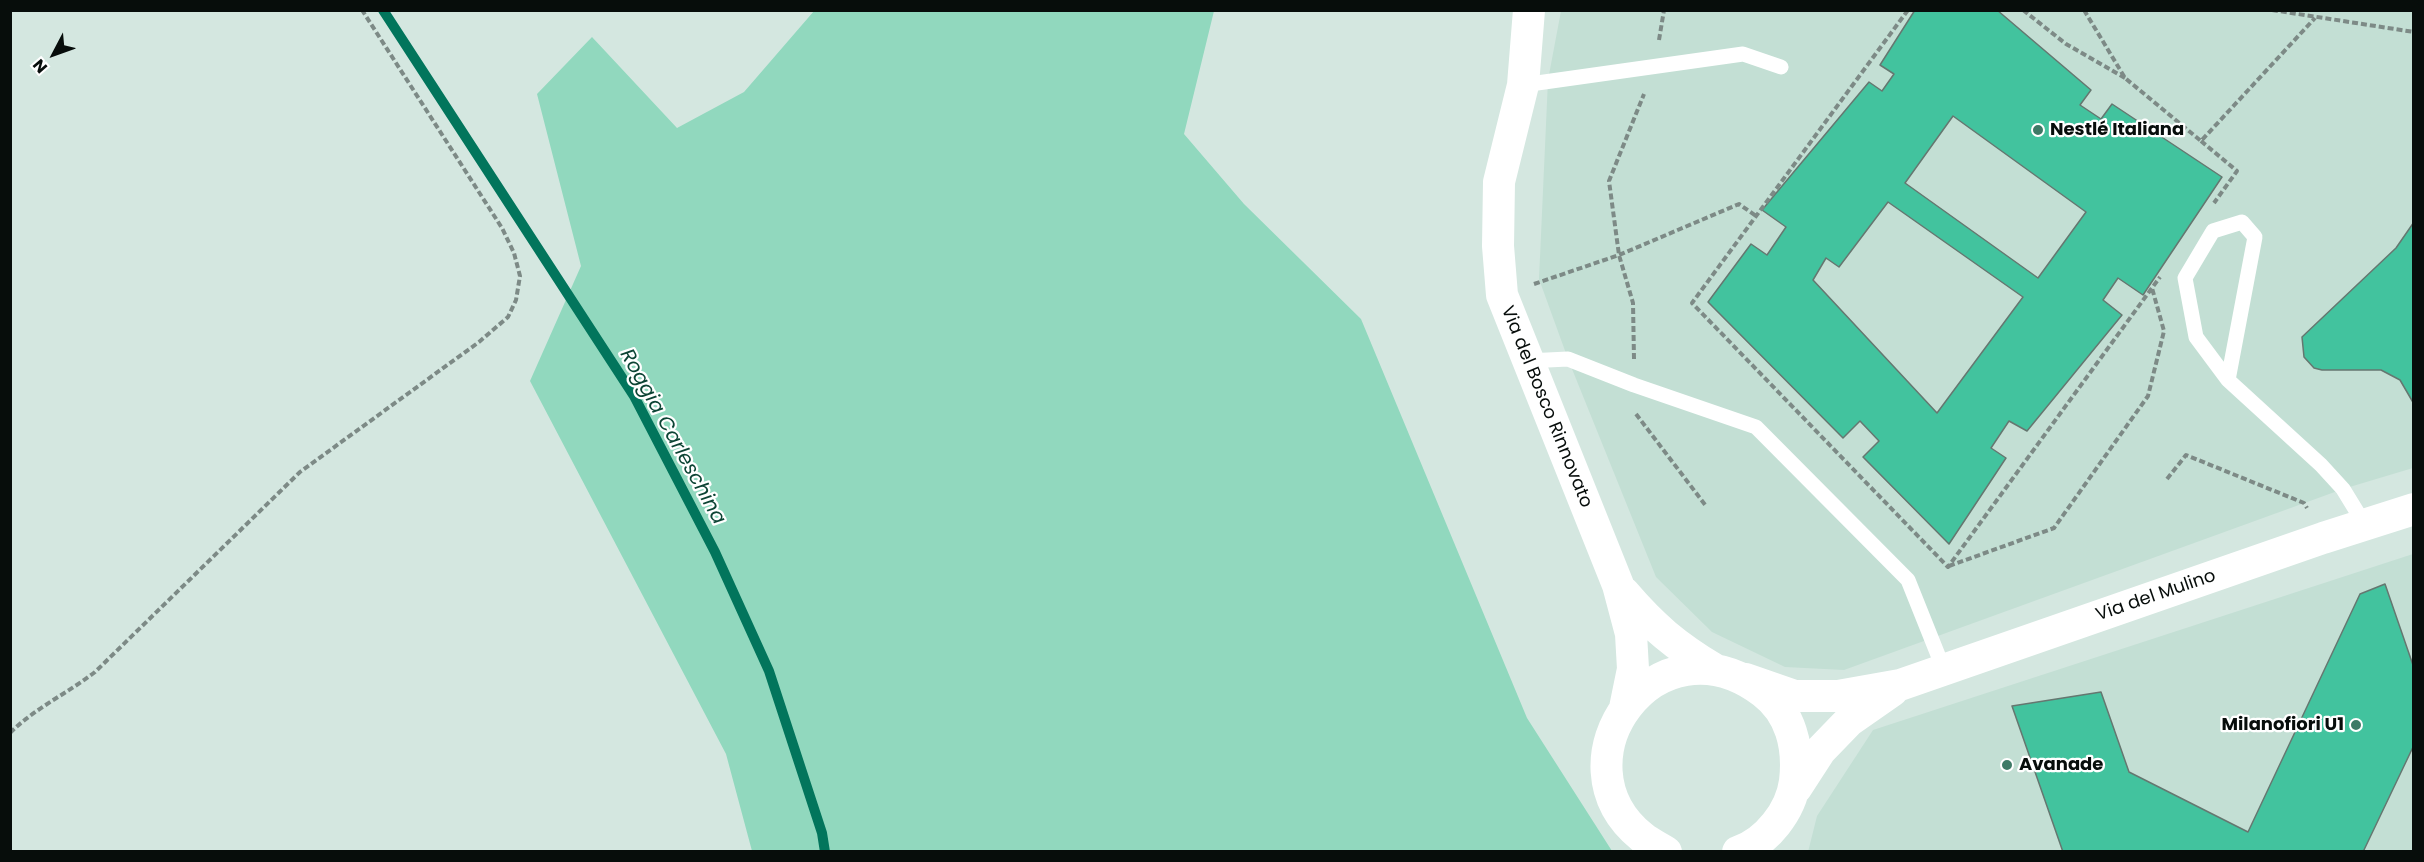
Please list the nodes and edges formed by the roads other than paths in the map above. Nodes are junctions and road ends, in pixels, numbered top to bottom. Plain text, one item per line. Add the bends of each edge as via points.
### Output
1 (1528, 10) edge
2 (1781, 67) dead end
3 (1523, 85) junction
4 (1527, 361) junction
5 (2228, 380) junction
6 (2414, 509) edge
7 (2365, 525) junction
8 (1618, 585) junction
9 (1714, 669) junction
10 (1944, 670) junction
11 (1746, 679) junction
12 (1900, 685) junction
13 (1625, 708) junction
14 (1794, 792) junction
15 (1765, 843) edge
16 (1666, 852) edge
17 (1738, 852) edge

1 - 3 street, Via del Bosco Rinnovato
2 - 3 lane via 1743,54
3 - 4 street, Via del Bosco Rinnovato via 1499,182 1498,246 1502,295
4 - 8 street, Via del Bosco Rinnovato
4 - 10 lane via 1568,358 1756,427 1908,580
5 - 5 lane via 2255,237 2242,222 2213,231 2185,278 2196,337
5 - 7 lane via 2321,465 2343,489
6 - 7 street, Via del Mulino
7 - 10 street, Via del Mulino
8 - 9 street, Via del Bosco Rinnovato via 1648,621 1679,648
8 - 13 street, Via del Bosco Rinnovato via 1631,634 1633,669
9 - 11 street, Via del Mulino
9 - 13 street via 1688,669 1664,676 1642,689
10 - 12 street, Via del Mulino
11 - 12 street, Via del Mulino via 1795,696 1838,696
11 - 14 street via 1772,699 1790,727 1798,759
12 - 14 street, Via del Mulino via 1849,721 1820,751
13 - 16 street via 1612,733 1607,761 1611,790 1623,816 1642,837
14 - 15 street
15 - 17 street

